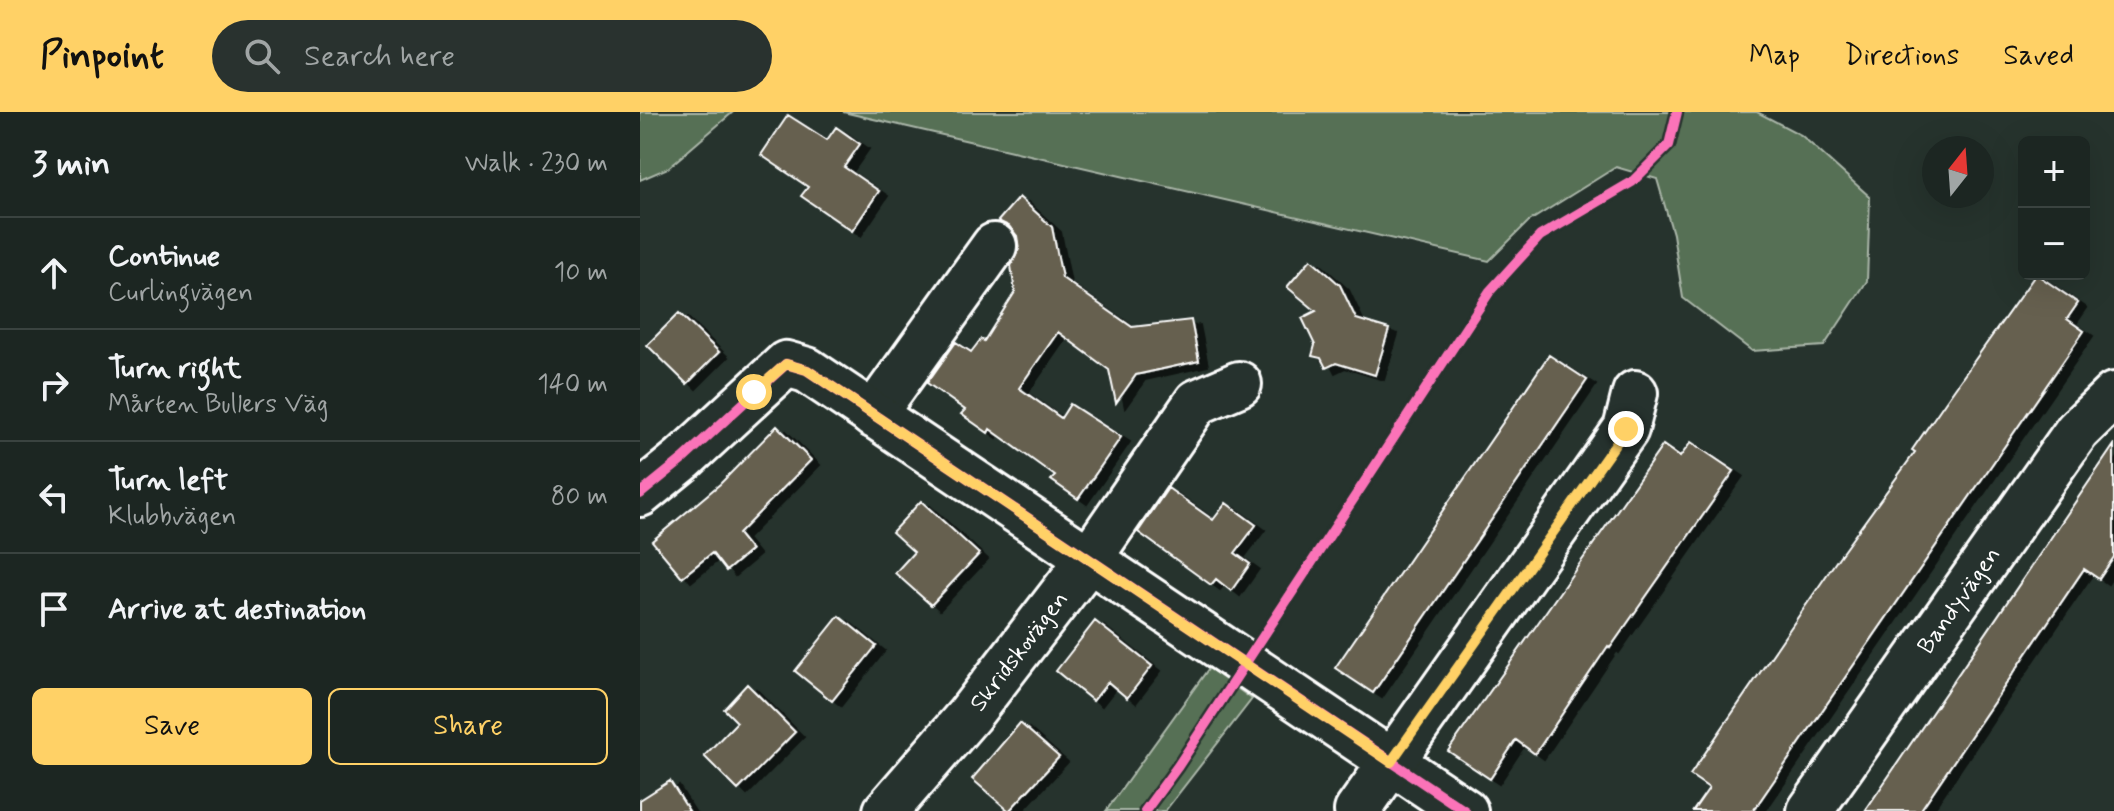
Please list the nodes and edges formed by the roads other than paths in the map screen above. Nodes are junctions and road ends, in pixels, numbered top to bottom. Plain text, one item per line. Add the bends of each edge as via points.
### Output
1 (994, 246) dead end
2 (1239, 384) dead end
3 (1635, 393) dead end
4 (2114, 395) edge
5 (873, 415) junction
6 (640, 494) edge
7 (1089, 559) junction
8 (1391, 762) junction
9 (886, 811) edge
10 (1357, 811) edge
11 (1465, 811) edge
12 (1810, 811) edge

1 - 5 street
2 - 7 street, Skridskovägen via 1197,402
3 - 8 street via 1626,429
4 - 12 street, Bandyvägen via 2077,431
5 - 6 street via 807,370 786,364
5 - 7 street
7 - 8 street
7 - 9 street, Skridskovägen via 969,715
8 - 10 street
8 - 11 street

